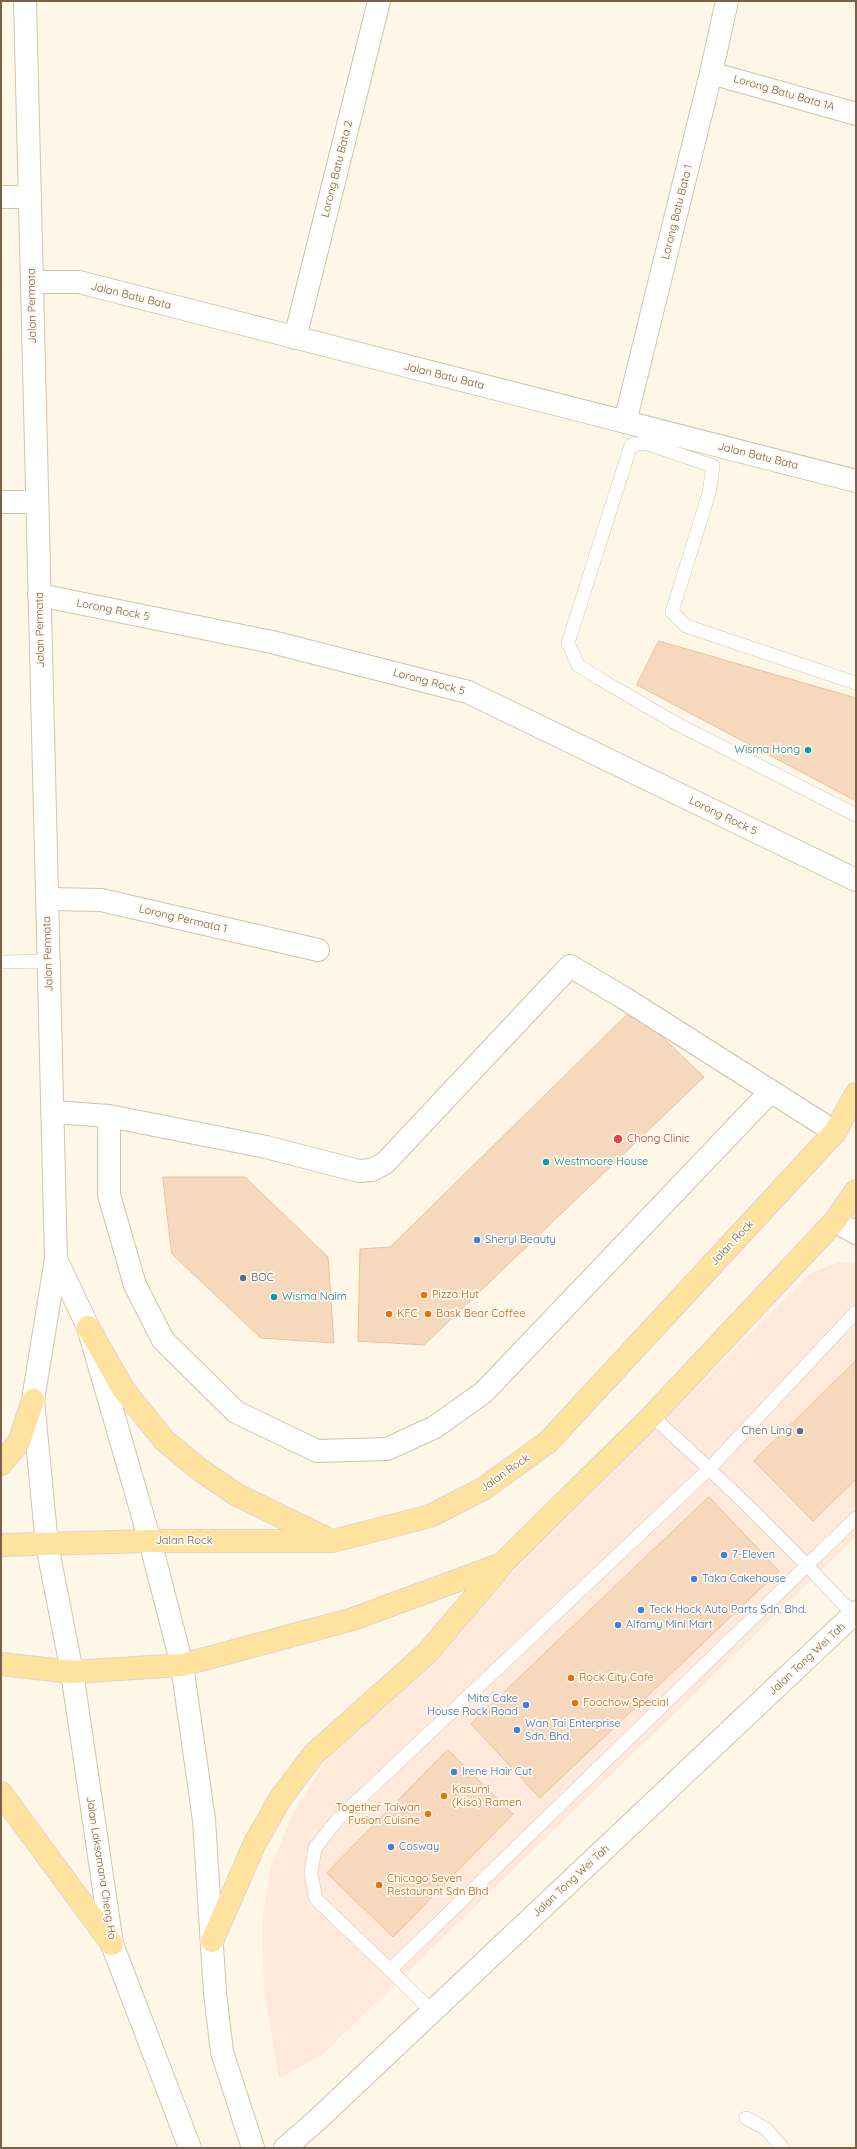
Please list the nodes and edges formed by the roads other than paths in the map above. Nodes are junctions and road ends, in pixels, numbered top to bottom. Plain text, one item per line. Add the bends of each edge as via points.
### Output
1 (25, 1) edge
2 (379, 1) edge
3 (727, 1) edge
4 (711, 72) junction
5 (856, 114) edge
6 (1, 197) edge
7 (30, 197) junction
8 (32, 282) junction
9 (295, 338) junction
10 (625, 422) junction
11 (856, 481) edge
12 (1, 502) edge
13 (37, 502) junction
14 (39, 595) junction
15 (856, 683) edge
16 (856, 815) edge
17 (856, 880) edge
18 (47, 899) junction
19 (318, 950) dead end
20 (49, 961) junction
21 (1, 962) edge
22 (771, 1091) junction
23 (856, 1094) edge
24 (52, 1112) junction
25 (109, 1116) junction
26 (835, 1132) junction
27 (856, 1191) edge
28 (835, 1221) junction
29 (856, 1233) edge
30 (56, 1259) junction
31 (856, 1312) edge
32 (88, 1327) junction
33 (33, 1400) junction
34 (652, 1416) junction
35 (1, 1464) edge
36 (710, 1468) junction
37 (856, 1518) edge
38 (150, 1541) junction
39 (333, 1541) junction
40 (1, 1545) edge
41 (47, 1545) junction
42 (502, 1564) junction
43 (808, 1566) junction
44 (855, 1613) edge
45 (1, 1664) edge
46 (182, 1665) junction
47 (72, 1672) junction
48 (1, 1793) edge
49 (212, 1941) junction
50 (112, 1944) junction
51 (390, 1970) junction
52 (432, 2011) junction
53 (746, 2118) dead end
54 (190, 2148) edge
55 (253, 2148) edge
56 (285, 2148) edge
57 (782, 2148) edge

1 - 7 street, Jalan Permata
2 - 9 street, Lorong Batu Bata 2
3 - 4 street, Lorong Batu Bata 1
4 - 5 street, Lorong Batu Bata 1A
4 - 10 street, Lorong Batu Bata 1
6 - 7 street
7 - 8 street, Jalan Permata
8 - 9 street, Jalan Batu Bata via 79,282
8 - 13 street, Jalan Permata
9 - 10 street, Jalan Batu Bata
10 - 11 street, Jalan Batu Bata
12 - 13 street
13 - 14 street, Jalan Permata
14 - 17 street, Lorong Rock 5 via 272,642 468,692
14 - 18 street, Jalan Permata
15 - 16 lane via 686,626 672,612 709,493 713,466 645,443 631,445 568,643 578,665 679,725
18 - 19 street, Lorong Permata 1 via 101,900
18 - 20 street, Jalan Permata
20 - 21 lane
20 - 24 street, Jalan Permata
22 - 25 street via 570,966 385,1163 372,1170 359,1171 266,1148
22 - 25 street via 484,1392 435,1427 387,1448 372,1449 317,1451 236,1412 163,1340 136,1285 109,1195
22 - 26 street
23 - 26 main road, Jalan Rock
24 - 25 street
24 - 30 street, Jalan Permata
26 - 39 main road, Jalan Rock via 548,1442 483,1489 430,1516
27 - 28 main road
28 - 29 street
28 - 34 main road
30 - 32 street
30 - 33 street, Jalan Laksamana Cheng Ho
31 - 36 lane
32 - 38 street
32 - 39 main road via 123,1389 164,1440 199,1469 237,1495
33 - 35 main road via 19,1442
33 - 41 street, Jalan Laksamana Cheng Ho
34 - 36 lane
34 - 42 main road
36 - 43 lane
36 - 51 lane via 338,1819 315,1848 311,1874 316,1899
37 - 43 lane
38 - 39 main road, Jalan Rock
38 - 41 main road, Jalan Rock
38 - 46 street
40 - 41 main road, Jalan Rock
41 - 47 street, Jalan Laksamana Cheng Ho
42 - 46 main road via 353,1619
42 - 49 main road via 427,1653 314,1754 280,1799 256,1843
43 - 44 lane
43 - 51 lane
44 - 52 street, Jalan Tong Wei Tah
45 - 47 main road
46 - 47 main road
46 - 49 street via 204,1820
47 - 50 street, Jalan Laksamana Cheng Ho
48 - 50 main road
49 - 55 street via 222,2052
50 - 54 street, Jalan Laksamana Cheng Ho
51 - 52 lane
52 - 56 street, Jalan Tong Wei Tah
53 - 57 lane via 766,2129

